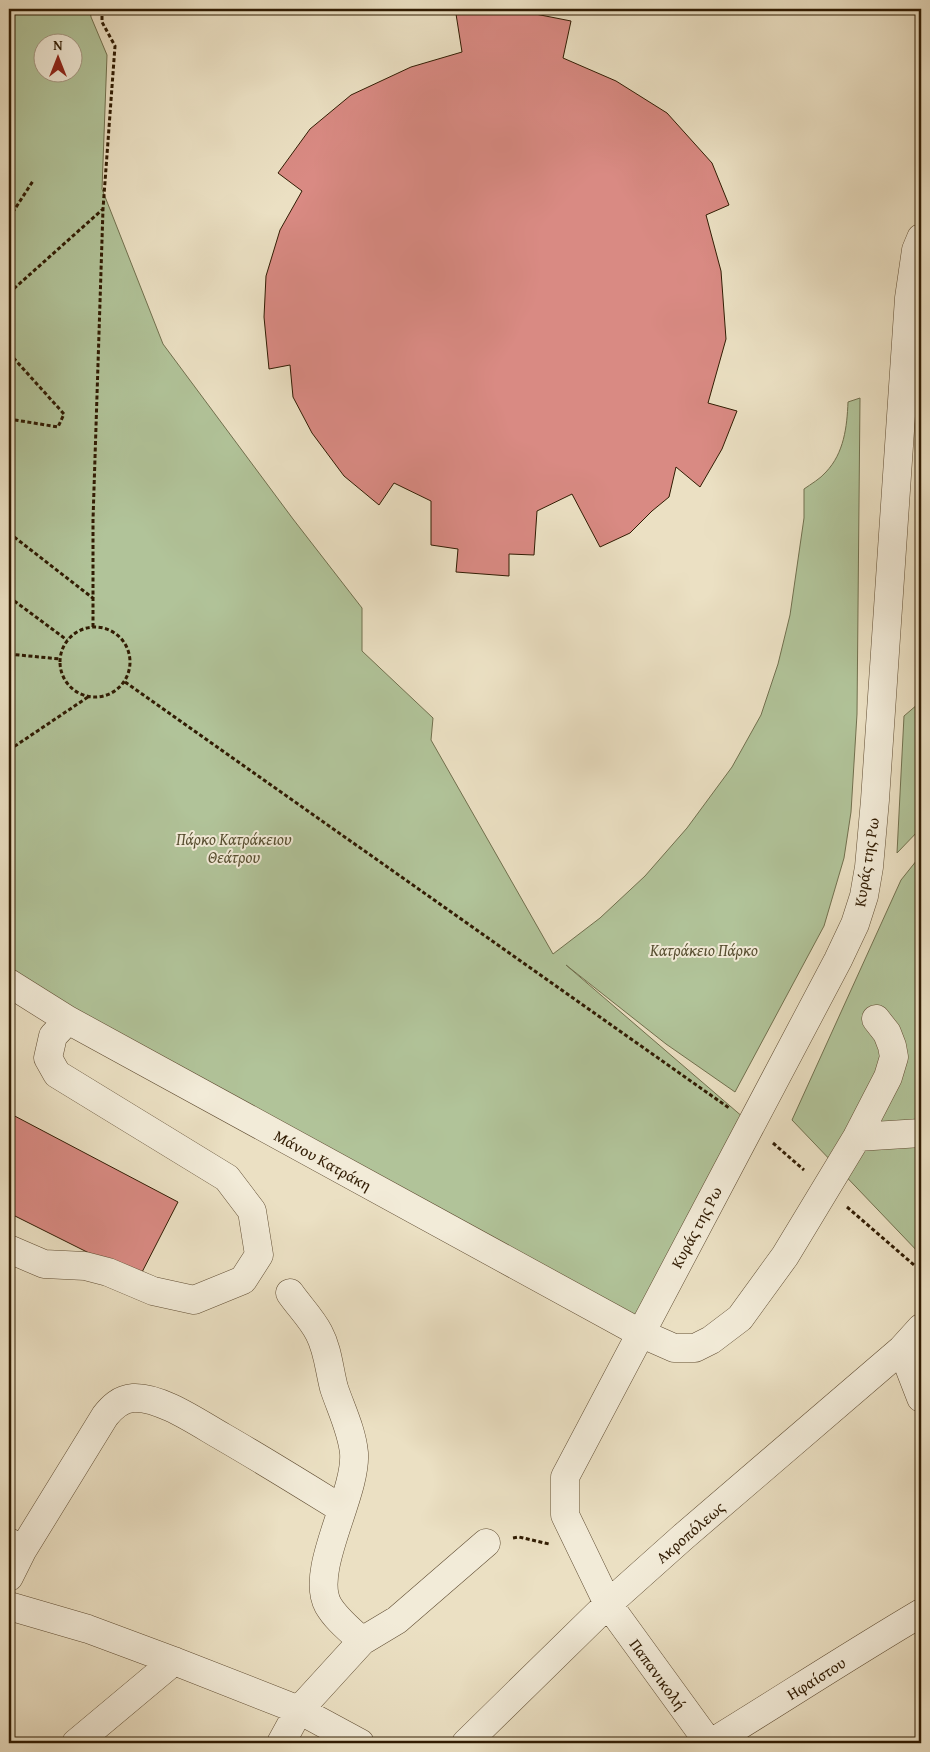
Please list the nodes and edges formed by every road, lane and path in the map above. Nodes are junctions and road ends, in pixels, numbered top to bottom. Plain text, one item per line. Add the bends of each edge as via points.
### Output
1 (102, 9) edge
2 (33, 181) dead end
3 (103, 209) junction
4 (9, 218) edge
5 (921, 238) edge
6 (9, 293) edge
7 (9, 353) edge
8 (9, 419) edge
9 (9, 533) edge
10 (9, 597) edge
11 (94, 599) junction
12 (94, 627) junction
13 (67, 640) junction
14 (9, 654) edge
15 (60, 659) junction
16 (125, 682) junction
17 (88, 696) junction
18 (9, 750) edge
19 (9, 983) edge
20 (876, 1019) dead end
21 (68, 1020) junction
22 (751, 1124) junction
23 (921, 1133) edge
24 (857, 1137) junction
25 (9, 1249) edge
26 (290, 1293) dead end
27 (921, 1328) edge
28 (640, 1333) junction
29 (902, 1349) junction
30 (921, 1398) edge
31 (564, 1477) joint
32 (342, 1510) junction
33 (486, 1543) joint
34 (15, 1547) edge
35 (583, 1552) junction
36 (9, 1577) edge
37 (608, 1604) junction
38 (9, 1606) edge
39 (921, 1613) edge
40 (362, 1641) junction
41 (174, 1661) junction
42 (299, 1710) junction
43 (76, 1743) edge
44 (281, 1743) edge
45 (360, 1743) edge
46 (466, 1743) edge
47 (710, 1743) edge

1 - 3 path via 102,22 115,46
2 - 4 path
3 - 6 path
3 - 11 path via 93,520
5 - 22 street, Κυράς της Ρω via 916,250 909,298 867,883 847,943
7 - 8 path via 64,414 58,427
9 - 11 path
10 - 13 path
11 - 12 path
12 - 13 path via 81,630
12 - 16 path via 114,632 123,640 131,660
13 - 15 path
14 - 15 path
15 - 17 path via 64,680 72,689
16 - 17 path via 106,696
16 - 22 path
17 - 18 path
19 - 21 street, Μάνου Κατράκη
20 - 24 street, Μάνου Κατράκη via 887,1033 894,1057 888,1077
21 - 25 street via 52,1036 48,1058 57,1074 227,1178 252,1211 260,1255 242,1280 194,1300 152,1291 85,1266 44,1264
21 - 28 street, Μάνου Κατράκη
22 - 28 street, Κυράς της Ρω
23 - 24 street
24 - 28 street, Μάνου Κατράκη via 785,1256 740,1318 695,1348 674,1348
26 - 32 street via 326,1347 354,1453 353,1474
27 - 29 street, Ακροπόλεως
28 - 31 street, Κυράς της Ρω
29 - 30 street
29 - 37 street, Ακροπόλεως
31 - 35 street, Παπανικολή via 564,1515
32 - 34 street via 179,1411 149,1400 132,1398 116,1404 104,1416
32 - 40 street via 324,1575 324,1589 334,1614
33 - 35 path via 519,1536
33 - 40 street via 397,1620
34 - 36 street
35 - 37 street, Παπανικολή
37 - 46 street, Ακροπόλεως
37 - 47 street, Παπανικολή
38 - 41 street via 88,1629
39 - 47 street, Ηφαίστου
40 - 42 street
41 - 42 street
41 - 43 street
42 - 44 street
42 - 45 street

